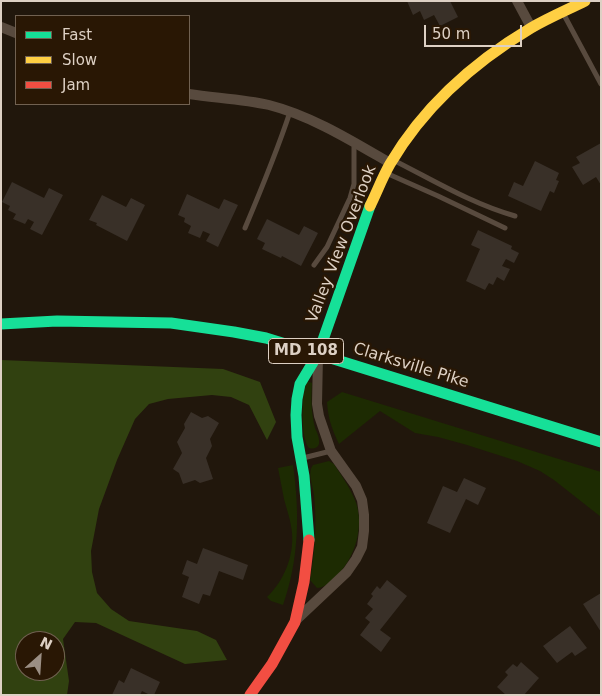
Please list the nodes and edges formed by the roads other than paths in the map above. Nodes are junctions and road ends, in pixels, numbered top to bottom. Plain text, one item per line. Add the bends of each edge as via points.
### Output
1 (517, 1) edge
2 (585, 1) edge
3 (563, 12) junction
4 (1, 27) edge
5 (531, 27) junction
6 (15, 33) edge
7 (601, 84) edge
8 (190, 94) edge
9 (290, 112) junction
10 (356, 143) junction
11 (390, 165) junction
12 (515, 216) dead end
13 (244, 228) dead end
14 (505, 228) dead end
15 (314, 265) dead end
16 (1, 324) edge
17 (318, 354) junction
18 (601, 442) edge
19 (332, 451) junction
20 (302, 458) junction
21 (295, 622) junction
22 (250, 695) edge

1 - 5 street
2 - 3 street, Valley View Overlook
3 - 5 street, Valley View Overlook
3 - 7 lane
4 - 6 street
5 - 11 street, Valley View Overlook via 443,95 405,141
8 - 9 street via 245,100
9 - 10 street
9 - 13 lane
10 - 11 street
10 - 15 lane via 350,198 328,247
11 - 12 lane
11 - 14 lane via 438,196
11 - 17 street, Valley View Overlook via 369,209
16 - 17 street, Clarksville Pike / MD 108 via 74,321 172,323 266,338
17 - 18 street, Clarksville Pike / MD 108
17 - 19 street via 319,416
17 - 20 street, Valley View Overlook via 300,384 297,399
19 - 20 lane
19 - 21 street via 362,500 362,547 347,572
20 - 21 street, Valley View Overlook via 309,537
21 - 22 street, Valley View Overlook

